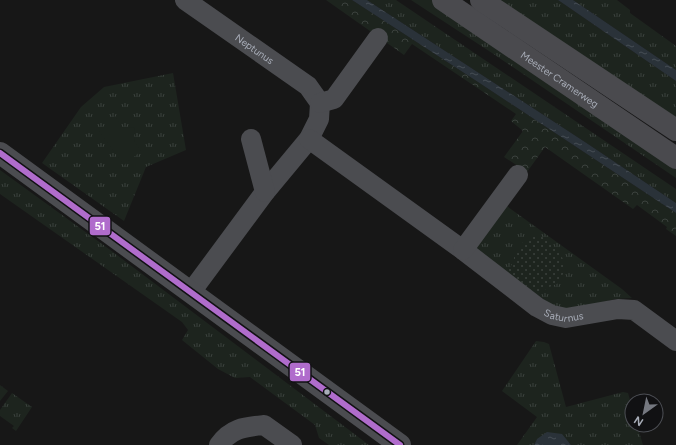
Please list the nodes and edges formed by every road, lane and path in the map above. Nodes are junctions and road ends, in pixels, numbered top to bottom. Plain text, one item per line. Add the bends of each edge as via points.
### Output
1 (185, 0) edge
2 (443, 0) edge
3 (481, 0) edge
4 (378, 38) dead end
5 (320, 103) junction
6 (676, 130) edge
7 (251, 139) dead end
8 (309, 139) junction
9 (0, 153) edge
10 (676, 158) edge
11 (518, 175) dead end
12 (265, 192) junction
13 (463, 250) junction
14 (191, 292) junction
15 (676, 341) edge
16 (219, 445) edge
17 (292, 445) edge
18 (400, 445) edge

1 - 5 street, Neptunus via 308,86
2 - 10 main road, Meester Cramerweg
3 - 6 main road
4 - 5 street via 334,99
5 - 8 street via 318,119
7 - 12 street
8 - 12 street
8 - 13 street, Saturnus
9 - 14 street
11 - 13 street
12 - 14 street
13 - 15 street, Saturnus via 537,308 552,315 566,318 618,309 634,310
14 - 18 street
16 - 17 street via 225,436 241,427 264,425

